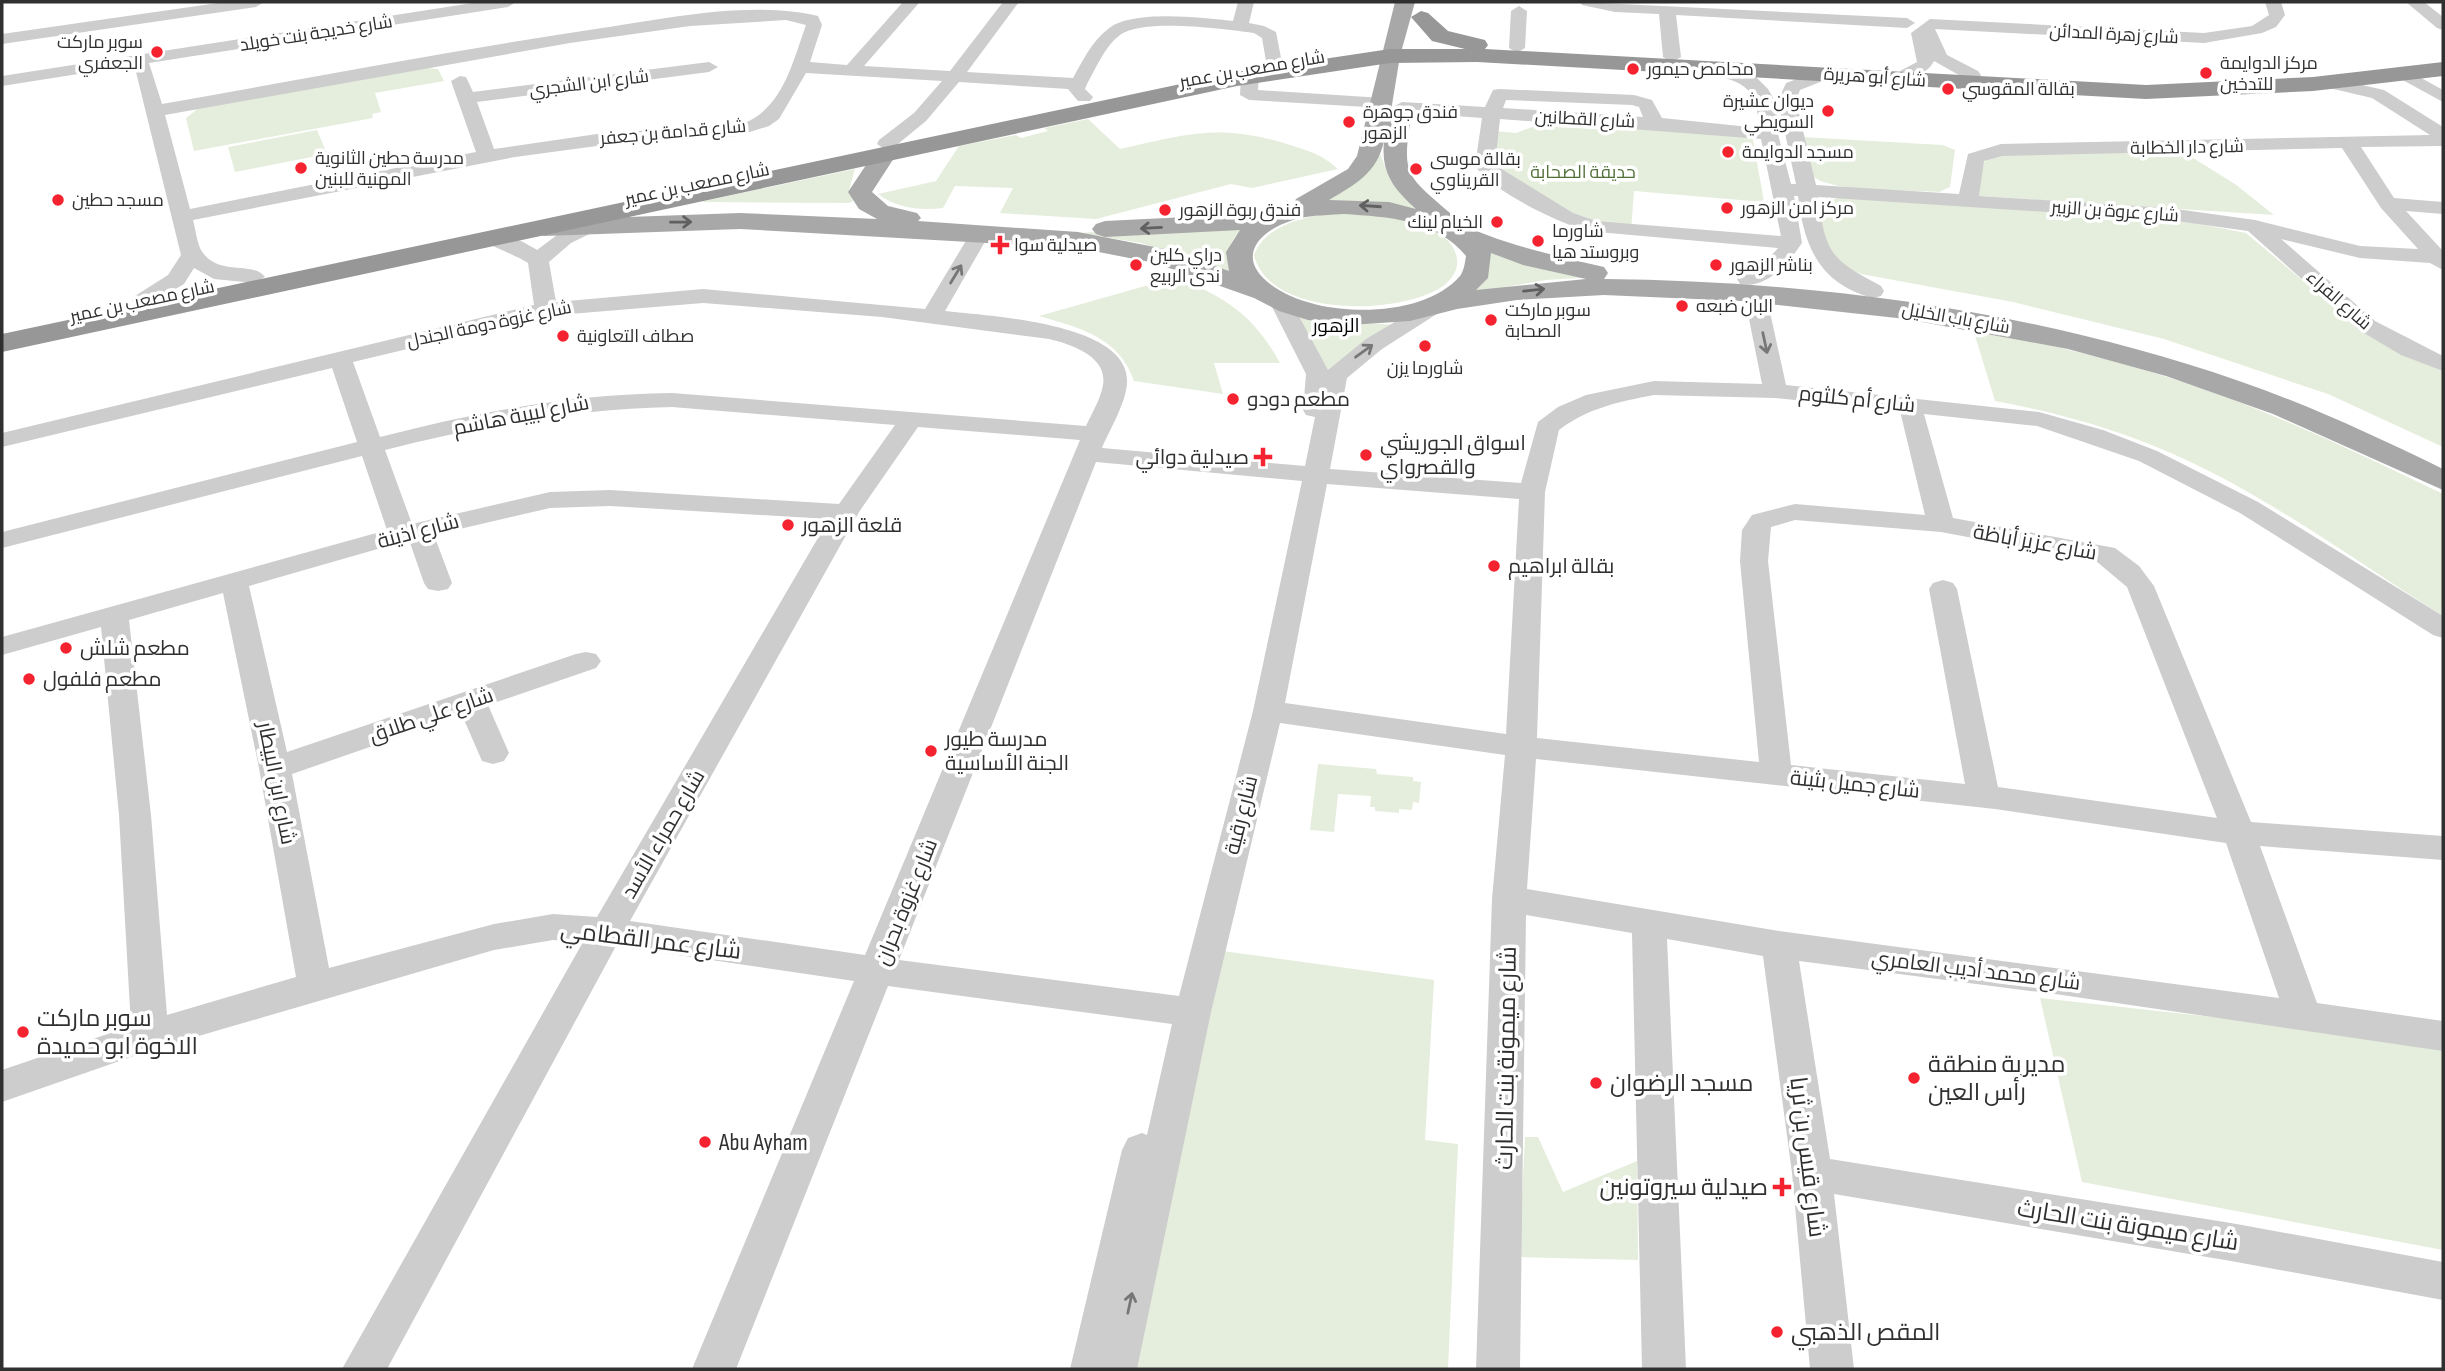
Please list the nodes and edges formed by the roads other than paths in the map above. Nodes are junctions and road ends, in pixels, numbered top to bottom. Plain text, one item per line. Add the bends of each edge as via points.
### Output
1 (256, 2) edge
2 (508, 2) edge
3 (1011, 2) edge
4 (1198, 2) edge
5 (1246, 2) edge
6 (1588, 2) edge
7 (2273, 2) edge
8 (2414, 2) edge
9 (911, 3) edge
10 (450, 6) edge
11 (1414, 6) edge
12 (639, 8) dead end
13 (1667, 10) junction
14 (1519, 11) dead end
15 (1918, 19) edge
16 (653, 22) junction
17 (1188, 24) junction
18 (2443, 25) edge
19 (1240, 26) junction
20 (2, 39) edge
21 (1517, 48) junction
22 (1478, 50) junction
23 (1672, 57) junction
24 (451, 58) junction
25 (1402, 59) junction
26 (2443, 61) edge
27 (136, 63) junction
28 (1273, 63) junction
29 (1697, 65) junction
30 (800, 66) junction
31 (709, 67) dead end
32 (852, 69) junction
33 (2443, 69) edge
34 (1909, 71) junction
35 (957, 74) junction
36 (1824, 74) junction
37 (2405, 74) junction
38 (1972, 75) junction
39 (1250, 76) junction
40 (2, 81) edge
41 (2377, 86) junction
42 (2, 87) edge
43 (1083, 92) junction
44 (2443, 97) edge
45 (468, 98) junction
46 (1392, 105) junction
47 (156, 111) junction
48 (1492, 113) junction
49 (929, 125) junction
50 (1769, 134) junction
51 (2443, 137) edge
52 (2348, 144) junction
53 (885, 149) junction
54 (487, 156) junction
55 (1783, 189) junction
56 (1807, 191) junction
57 (1968, 200) junction
58 (2388, 204) junction
59 (2443, 208) edge
60 (616, 213) junction
61 (184, 216) junction
62 (1280, 216) junction
63 (2242, 224) junction
64 (593, 225) junction
65 (540, 229) junction
66 (1454, 229) junction
67 (981, 233) junction
68 (492, 239) junction
69 (1792, 243) junction
70 (192, 255) junction
71 (2440, 259) edge
72 (538, 260) junction
73 (254, 277) junction
74 (1751, 287) junction
75 (1873, 291) junction
76 (1270, 296) junction
77 (143, 301) junction
78 (1437, 305) junction
79 (546, 309) junction
80 (932, 315) junction
81 (2, 330) edge
82 (2, 343) edge
83 (340, 358) junction
84 (2443, 364) edge
85 (1775, 391) junction
86 (1910, 405) junction
87 (913, 417) junction
88 (2, 440) edge
89 (1091, 444) junction
90 (370, 446) junction
91 (2443, 460) edge
92 (1309, 474) junction
93 (2443, 481) edge
94 (1532, 492) junction
95 (846, 512) junction
96 (1941, 524) junction
97 (411, 532) junction
98 (2, 540) edge
99 (234, 582) junction
100 (438, 583) dead end
101 (1943, 589) dead end
102 (114, 616) junction
103 (2443, 629) edge
104 (2, 646) edge
105 (586, 661) dead end
106 (471, 701) junction
107 (1268, 711) junction
108 (1521, 747) junction
109 (493, 753) dead end
110 (275, 768) junction
111 (1776, 776) junction
112 (1984, 797) junction
113 (2239, 833) junction
114 (2443, 848) edge
115 (1509, 899) junction
116 (1649, 922) junction
117 (607, 931) junction
118 (1779, 945) junction
119 (878, 971) junction
120 (315, 986) junction
121 (1184, 1010) junction
122 (2303, 1014) junction
123 (150, 1035) junction
124 (2443, 1035) edge
125 (2, 1086) edge
126 (1812, 1173) junction
127 (2443, 1281) edge
128 (364, 1369) edge
129 (714, 1369) edge
130 (1092, 1369) edge
131 (1115, 1369) edge
132 (1498, 1369) edge
133 (1664, 1369) edge
134 (1832, 1369) edge

1 - 20 street
2 - 10 street, شارع خديجة بنت خويلد
3 - 35 street
4 - 17 street
5 - 19 street
6 - 13 street, شارع زهرة المدائن
7 - 15 street, شارع زهرة المدائن via 2277,15 2270,24 2245,33 2204,38
8 - 18 street
9 - 32 street
10 - 27 street, شارع خديجة بنت خويلد
11 - 22 highway via 1430,30
11 - 25 main road
12 - 16 street
13 - 15 street, شارع زهرة المدائن
13 - 23 street
14 - 21 street
15 - 34 street via 1927,59
15 - 38 street via 1940,60
16 - 24 street, شارع قدامة بن جعفر
16 - 30 street, شارع قدامة بن جعفر via 761,11 805,14 814,25
17 - 19 street
17 - 43 street via 1140,23 1116,29
19 - 28 street via 1270,36
21 - 22 highway, شارع أبو هريرة
21 - 23 highway, شارع أبو هريرة
22 - 25 highway, شارع أبو هريرة
22 - 29 highway, شارع أبو هريرة
23 - 34 highway, شارع أبو هريرة
24 - 45 street
24 - 47 street, شارع قدامة بن جعفر
25 - 28 highway, شارع مصعب بن عمير
25 - 39 highway, شارع مصعب بن عمير
25 - 46 main road
26 - 38 highway, شارع أبو هريرة via 2296,79 2193,85 2112,85
27 - 40 street, شارع خديجة بنت خويلد
27 - 42 street, شارع خديجة بنت خويلد
27 - 47 street
28 - 43 highway, شارع مصعب بن عمير
29 - 36 highway, شارع أبو هريرة
29 - 50 street via 1740,75 1755,84 1767,103
30 - 32 street
30 - 54 street, شارع قدامة بن جعفر via 774,113 756,124
31 - 45 street, شارع ابن الشجري
32 - 35 street
33 - 37 highway, شارع أبو هريرة
34 - 38 highway, شارع أبو هريرة
35 - 43 street
35 - 49 street
36 - 41 highway, شارع أبو هريرة via 2135,92 2331,83
36 - 56 street via 1792,87 1787,101
37 - 41 highway, شارع أبو هريرة
37 - 44 street
39 - 46 street, شارع القطانين via 1249,95
39 - 53 highway, شارع مصعب بن عمير
41 - 51 street
43 - 49 highway, شارع مصعب بن عمير
45 - 54 street
46 - 48 street, شارع القطانين
46 - 62 main road via 1364,166
46 - 66 main road via 1393,170
47 - 61 street
48 - 50 street, شارع القطانين
48 - 69 street via 1488,170 1578,223
49 - 53 highway, شارع مصعب بن عمير
50 - 55 street
51 - 52 street, شارع دار الخطابة
52 - 57 street, شارع دار الخطابة via 2001,150 1975,158
52 - 58 street
53 - 60 highway, شارع مصعب بن عمير
62 -> 53 main road, شارع باب الخليل via 1107,229 894,216 870,206 860,192
53 - 73 highway, شارع مصعب بن عمير
54 - 61 street, شارع قدامة بن جعفر
55 - 56 street, شارع عروة بن الزبير
55 - 69 street
56 - 57 street, شارع عروة بن الزبير
56 - 75 street via 1812,228 1824,257 1834,269
57 - 63 street, شارع عروة بن الزبير
58 - 59 street
58 - 71 street
60 - 64 street
60 - 65 highway, شارع مصعب بن عمير
61 - 70 street
66 -> 62 main road, شارع باب الخليل via 1415,213 1374,205 1317,207
62 - 76 main road via 1250,233 1239,248 1241,270
63 - 71 street, شارع عروة بن الزبير via 2351,250
63 - 84 street, شارع الفراء via 2281,248 2375,331
64 - 65 main road, شارع مصعب بن عمير
64 -> 67 main road, شارع مصعب بن عمير via 740,221
64 - 72 street via 564,239
65 - 68 highway, شارع مصعب بن عمير
66 - 74 main road, شارع باب الخليل via 1532,258 1595,273
66 - 78 main road via 1472,244 1479,270 1460,294
67 - 76 main road, شارع مصعب بن عمير via 1133,248
80 -> 67 street
68 - 72 street via 516,246
68 - 82 highway, شارع مصعب بن عمير
69 - 74 street
70 - 73 street via 214,273
70 - 77 street via 176,279
72 - 79 street
73 - 77 highway, شارع مصعب بن عمير
74 - 75 main road, شارع باب الخليل
78 -> 74 main road, شارع باب الخليل via 1580,287
74 -> 85 street
74 - 93 main road, شارع باب الخليل via 2027,330 2161,365 2281,407
75 - 91 main road, شارع باب الخليل via 2034,317 2170,353 2317,403
76 - 78 main road, شارع مصعب بن عمير via 1302,309 1355,317
76 - 92 street, شارع رقية via 1318,374
77 - 81 highway, شارع مصعب بن عمير
92 -> 78 street, شارع رقية via 1336,375 1374,344
79 - 80 street, شارع غزوة دومة الجندل via 703,296
79 - 83 street, شارع غزوة دومة الجندل
80 - 89 street, شارع غزوة دومة الجندل via 1055,333 1094,348 1117,377
83 - 88 street, شارع غزوة دومة الجندل
83 - 90 street
85 - 86 street, شارع أم كلثوم
85 - 94 street, شارع أم كلثوم via 1654,388 1594,400 1547,427
86 - 96 street
86 - 103 street, شارع أم كلثوم via 2039,419 2135,449 2237,497
87 - 89 street, شارع لبيبة هاشم
87 - 90 street, شارع لبيبة هاشم via 672,400 606,400 537,409
87 - 95 street, شارع حمراء الأسد
89 - 92 street, شارع لبيبة هاشم
89 - 119 street, شارع غزوة بحران
90 - 97 street
90 - 98 street, شارع لبيبة هاشم
92 - 94 street, شارع لبيبة هاشم
92 - 107 street, شارع رقية
92 - 121 street, شارع رقية
94 - 108 street, شارع أم كلثوم
95 - 97 street, شارع اذينة via 574,498 527,504
95 - 117 street, شارع حمراء الأسد
96 - 111 street, شارع عزيز أباظة via 1795,512 1761,522 1755,530 1754,561
96 - 113 street, شارع عزيز أباظة via 2105,554 2129,572 2140,586
97 - 99 street, شارع اذينة
97 - 100 street
99 - 102 street, شارع اذينة
99 - 110 street, شارع ابن البيطار
101 - 112 street
102 - 104 street, شارع اذينة
102 - 123 street via 135,815
105 - 106 street, شارع علي طلاق
106 - 109 street
106 - 110 street, شارع علي طلاق
107 - 108 street, شارع جميل بثينة
107 - 121 street, شارع رقية
108 - 111 street, شارع جميل بثينة
108 - 115 street, شارع ميمونة بنت الحارث
110 - 120 street, شارع ابن البيطار
111 - 112 street, شارع جميل بثينة
112 - 113 street, شارع جميل بثينة
113 - 114 street, شارع جميل بثينة
113 - 122 street, شارع عزيز أباظة
115 - 116 street, شارع محمد أديب العامري
115 - 132 street, شارع ميمونة بنت الحارث
116 - 118 street, شارع محمد أديب العامري
116 - 133 street
117 - 119 street, شارع عمر القطامي
117 - 120 street, شارع عمر القطامي via 530,929
117 - 128 street, شارع حمراء الأسد
118 - 122 street, شارع محمد أديب العامري
118 - 126 street, شارع قيس بن ثريا
119 - 121 street, شارع عمر القطامي
119 - 129 street, شارع غزوة بحران
120 - 123 street, شارع عمر القطامي
121 - 130 street, شارع رقية
131 -> 121 street, شارع رقية
122 - 124 street, شارع محمد أديب العامري
123 - 125 street, شارع عمر القطامي
126 - 127 street, شارع ميمونة بنت الحارث
126 - 134 street, شارع قيس بن ثريا

